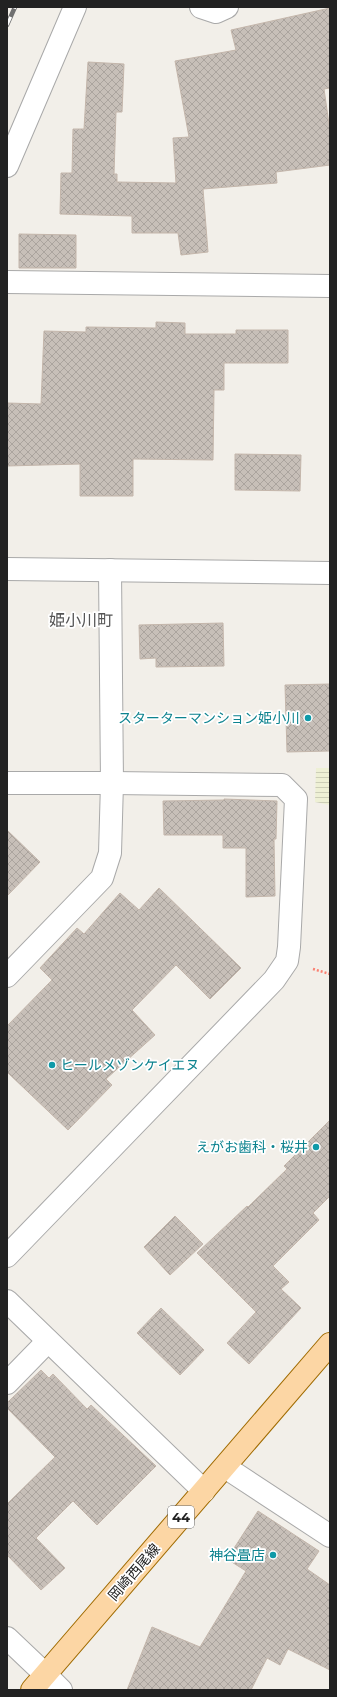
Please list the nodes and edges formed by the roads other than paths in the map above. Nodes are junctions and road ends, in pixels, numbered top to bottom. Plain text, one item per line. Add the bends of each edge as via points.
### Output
1 (75, 7) edge
2 (201, 7) edge
3 (227, 7) edge
4 (7, 166) edge
5 (7, 282) edge
6 (330, 286) edge
7 (7, 569) edge
8 (110, 570) junction
9 (330, 573) edge
10 (112, 783) junction
11 (7, 784) edge
12 (7, 976) edge
13 (7, 1256) edge
14 (7, 1301) edge
15 (48, 1341) junction
16 (330, 1344) edge
17 (7, 1382) edge
18 (225, 1467) junction
19 (204, 1491) junction
20 (330, 1536) edge
21 (7, 1638) edge
22 (46, 1685) edge

1 - 4 street
2 - 3 street via 216,12
5 - 6 street
7 - 8 street
8 - 9 street
8 - 10 street
10 - 11 street
10 - 12 street via 110,853 102,878
10 - 13 street via 282,785 296,799 287,961 274,980
14 - 15 street
15 - 17 street
15 - 19 street
16 - 18 main road, 岡崎西尾線 / 44
18 - 19 main road, 岡崎西尾線 / 44
18 - 20 street
19 - 22 main road, 岡崎西尾線 / 44
21 - 22 street

